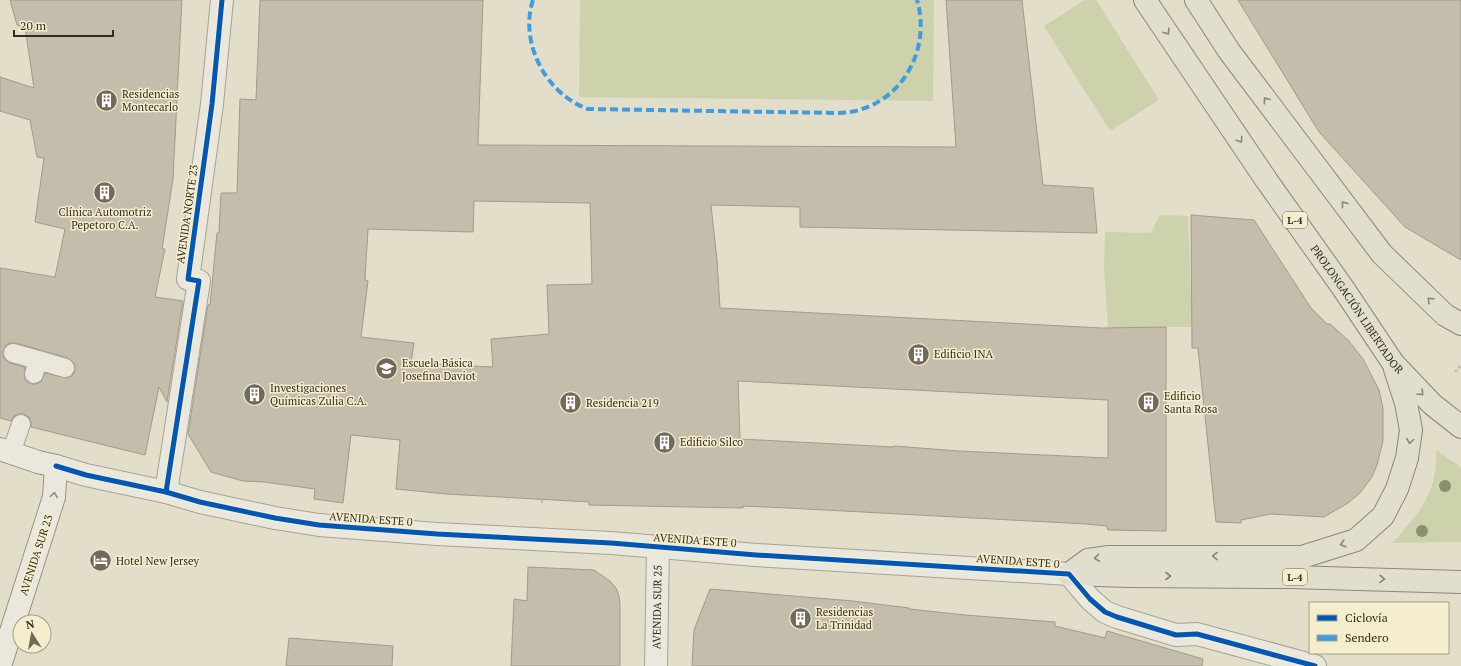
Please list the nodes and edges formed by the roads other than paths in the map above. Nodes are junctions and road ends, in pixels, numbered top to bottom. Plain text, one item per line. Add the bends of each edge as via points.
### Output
1 (222, 0) edge
2 (1145, 0) edge
3 (1196, 0) edge
4 (1461, 324) edge
5 (13, 353) dead end
6 (1393, 362) junction
7 (66, 368) dead end
8 (20, 424) dead end
9 (1461, 427) edge
10 (6, 451) edge
11 (56, 466) junction
12 (166, 492) junction
13 (658, 547) junction
14 (1070, 574) junction
15 (1461, 582) edge
16 (0, 666) edge
17 (656, 666) edge
18 (1315, 666) edge

1 - 12 street, AVENIDA NORTE 23 via 212,104 188,279 199,281
2 -> 6 main road, PROLONGACIÓN LIBERTADOR / L-4
4 -> 3 main road via 1445,314 1382,254 1229,51
5 - 7 lane via 36,367
6 -> 9 main road, PROLONGACIÓN LIBERTADOR / L-4 via 1432,404
6 -> 14 main road via 1406,403 1411,430 1407,458 1397,490 1383,516 1356,540 1302,556 1109,557 1088,560
8 - 10 lane
10 - 11 street, AVENIDA ESTE 0
11 - 12 street, AVENIDA ESTE 0
16 -> 11 street, AVENIDA SUR 23 via 54,497
12 - 13 street, AVENIDA ESTE 0 via 200,502 319,526
13 - 14 street, AVENIDA ESTE 0
13 - 17 street, AVENIDA SUR 25
14 -> 15 main road, L-4
14 - 18 street, AVENIDA ESTE 0 via 1090,599 1105,612 1118,617 1176,635 1197,634

